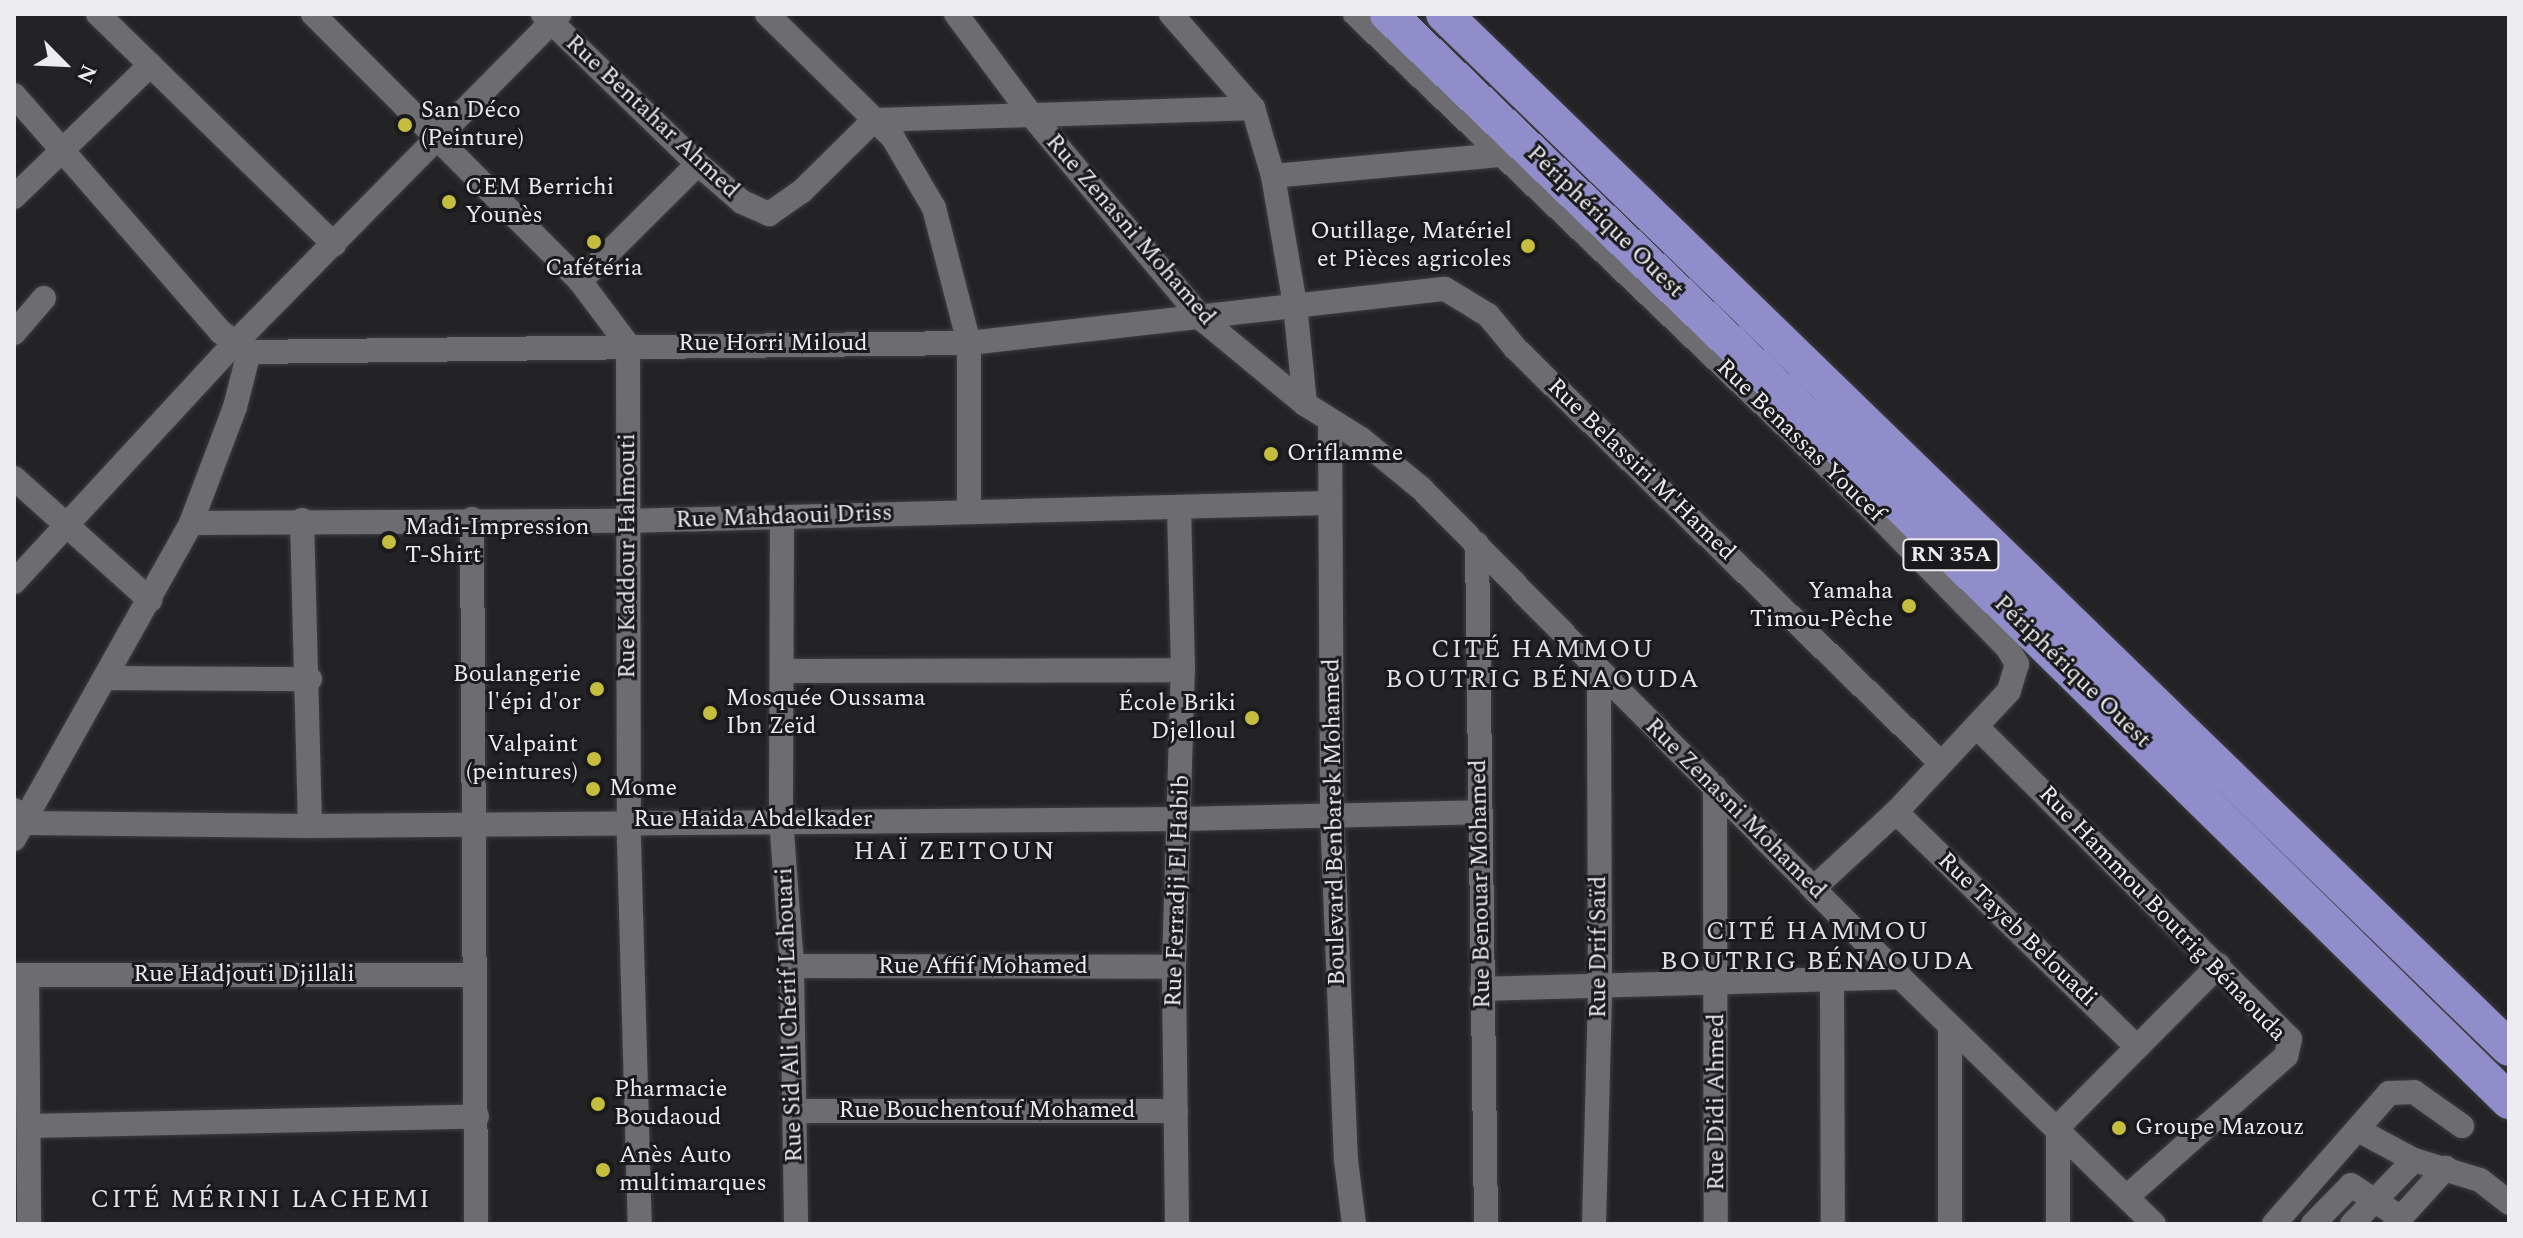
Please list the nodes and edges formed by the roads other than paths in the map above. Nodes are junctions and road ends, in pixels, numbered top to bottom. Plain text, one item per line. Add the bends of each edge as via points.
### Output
1 (98, 14) edge
2 (313, 14) edge
3 (767, 14) edge
4 (956, 14) edge
5 (1171, 14) edge
6 (1355, 14) edge
7 (1388, 14) edge
8 (1444, 14) edge
9 (551, 17) edge
10 (150, 65) junction
11 (14, 95) edge
12 (1253, 108) junction
13 (1032, 116) junction
14 (874, 120) junction
15 (438, 138) junction
16 (60, 150) junction
17 (1498, 155) junction
18 (698, 164) junction
19 (1273, 176) junction
20 (14, 197) edge
21 (334, 244) junction
22 (580, 281) junction
23 (44, 298) dead end
24 (1295, 305) junction
25 (1203, 320) junction
26 (17, 322) edge
27 (969, 343) junction
28 (628, 345) junction
29 (241, 348) junction
30 (1305, 404) junction
31 (1330, 420) junction
32 (14, 478) edge
33 (1329, 503) junction
34 (969, 510) junction
35 (1179, 510) junction
36 (782, 517) junction
37 (472, 519) junction
38 (302, 520) junction
39 (626, 521) junction
40 (191, 523) junction
41 (65, 527) junction
42 (1477, 544) junction
43 (14, 582) edge
44 (150, 600) junction
45 (1183, 670) junction
46 (782, 671) junction
47 (1599, 671) junction
48 (105, 678) junction
49 (310, 679) junction
50 (1977, 727) junction
51 (1941, 763) junction
52 (1715, 787) junction
53 (1479, 812) junction
54 (1896, 812) junction
55 (1332, 814) junction
56 (781, 819) junction
57 (1181, 819) junction
58 (629, 821) junction
59 (18, 824) edge
60 (310, 826) junction
61 (474, 826) junction
62 (1814, 888) junction
63 (2219, 965) junction
64 (792, 966) junction
65 (1174, 967) junction
66 (20, 975) edge
67 (475, 975) junction
68 (1900, 977) junction
69 (1832, 979) junction
70 (1718, 985) junction
71 (1600, 987) junction
72 (1482, 989) junction
73 (1950, 1027) junction
74 (2137, 1047) junction
75 (2509, 1048) edge
76 (2509, 1101) edge
77 (797, 1111) junction
78 (1176, 1111) junction
79 (477, 1117) junction
80 (29, 1126) junction
81 (2462, 1126) dead end
82 (2058, 1127) junction
83 (2358, 1130) junction
84 (2414, 1160) junction
85 (2446, 1168) junction
86 (2128, 1196) junction
87 (2376, 1200) junction
88 (2509, 1203) edge
89 (2398, 1221) edge
90 (29, 1224) edge
91 (476, 1224) edge
92 (640, 1224) edge
93 (796, 1224) edge
94 (1177, 1224) edge
95 (1354, 1224) edge
96 (1486, 1224) edge
97 (1594, 1224) edge
98 (1716, 1224) edge
99 (1833, 1224) edge
100 (1950, 1224) edge
101 (2058, 1224) edge
102 (2154, 1224) edge
103 (2274, 1224) edge
104 (2313, 1224) edge
105 (2352, 1224) edge

1 - 10 street
2 - 15 street
3 - 14 street
4 - 13 street, Rue Zenasni Mohamed
5 - 12 street
6 - 17 street, Rue Benassas Youcef
7 - 76 highway, Périphérique Ouest / RN 35A
8 - 75 highway, Périphérique Ouest / RN 35A
9 - 15 street
9 - 18 street, Rue Bentahar Ahmed
10 - 16 street
10 - 21 street
11 - 16 street
12 - 13 street
12 - 19 street
13 - 14 street
13 - 25 street, Rue Zenasni Mohamed
14 - 18 street, Rue Bentahar Ahmed via 802,191 769,214 742,202
14 - 27 street via 910,162 934,208
15 - 21 street
15 - 22 street
16 - 20 street
16 - 29 street
17 - 19 street
17 - 50 street, Rue Benassas Youcef via 1855,492 2007,647 2017,664 2015,679
18 - 22 street
19 - 24 street
21 - 29 street
22 - 28 street
23 - 26 street
24 - 25 street, Rue Horri Miloud
24 - 30 street
24 - 51 street, Rue Belassiri M'Hamed via 1445,289 1471,300
25 - 27 street, Rue Horri Miloud
25 - 30 street, Rue Zenasni Mohamed
27 - 28 street, Rue Horri Miloud
27 - 34 street
28 - 29 street, Rue Horri Miloud
28 - 39 street, Rue Kaddour Halmouti
29 - 40 street via 235,407
29 - 41 street
30 - 31 street, Rue Zenasni Mohamed
31 - 33 street, Boulevard Benbarek Mohamed
31 - 42 street, Rue Zenasni Mohamed via 1423,490
32 - 41 street
33 - 35 street, Rue Mahdaoui Driss
33 - 55 street, Boulevard Benbarek Mohamed
34 - 35 street, Rue Mahdaoui Driss
34 - 36 street, Rue Mahdaoui Driss
35 - 45 street, Rue Ferradji El Habib
36 - 39 street, Rue Mahdaoui Driss
36 - 46 street, Rue Sid Ali Chérif Lahouari
37 - 38 street, Rue Mahdaoui Driss
37 - 39 street, Rue Mahdaoui Driss
37 - 61 street
38 - 40 street, Rue Mahdaoui Driss
38 - 49 street
39 - 58 street, Rue Kaddour Halmouti
40 - 44 street
41 - 43 street
41 - 44 street
42 - 47 street, Rue Zenasni Mohamed
42 - 53 street, Rue Benouar Mohamed
44 - 48 street
45 - 46 street
45 - 57 street, Rue Ferradji El Habib
46 - 56 street, Rue Sid Ali Chérif Lahouari
47 - 52 street, Rue Zenasni Mohamed
47 - 71 street, Rue Drif Saïd
48 - 49 street
48 - 59 street
49 - 60 street
50 - 51 street, Rue Benassas Youcef
50 - 63 street, Rue Hammou Boutrig Bénaouda
51 - 54 street, Rue Benassas Youcef
52 - 62 street, Rue Zenasni Mohamed
52 - 70 street, Rue Didi Ahmed
53 - 55 street, Rue Haida Abdelkader
53 - 72 street, Rue Benouar Mohamed
54 - 62 street, Rue Benassas Youcef
54 - 74 street, Rue Tayeb Belouadi
55 - 57 street, Rue Haida Abdelkader
55 - 95 street, Boulevard Benbarek Mohamed via 1346,1160
56 - 57 street, Rue Haida Abdelkader
56 - 58 street, Rue Haida Abdelkader
56 - 64 street, Rue Sid Ali Chérif Lahouari
57 - 65 street, Rue Ferradji El Habib
58 - 61 street, Rue Haida Abdelkader
58 - 92 street, Rue Kaddour Halmouti
59 - 60 street, Rue Haida Abdelkader
60 - 61 street, Rue Haida Abdelkader
61 - 67 street
62 - 68 street, Rue Zenasni Mohamed
63 - 74 street
63 - 86 street, Rue Hammou Boutrig Bénaouda via 2285,1032 2290,1049
64 - 65 street, Rue Affif Mohamed
64 - 77 street, Rue Sid Ali Chérif Lahouari
65 - 78 street, Rue Ferradji El Habib
66 - 67 street, Rue Hadjouti Djillali
66 - 80 street
67 - 79 street
68 - 69 street
68 - 73 street, Rue Zenasni Mohamed
69 - 70 street
69 - 99 street
70 - 71 street
70 - 98 street, Rue Didi Ahmed
71 - 72 street
71 - 97 street, Rue Drif Saïd
72 - 96 street, Rue Benouar Mohamed
73 - 82 street, Rue Zenasni Mohamed
73 - 100 street
74 - 82 street
77 - 78 street, Rue Bouchentouf Mohamed
77 - 93 street, Rue Sid Ali Chérif Lahouari
78 - 94 street, Rue Ferradji El Habib
79 - 80 street
79 - 91 street
80 - 90 street
81 - 83 street via 2414,1092 2400,1089 2389,1093
82 - 86 street, Rue Zenasni Mohamed
82 - 101 street
83 - 84 street
83 - 103 street
84 - 85 street
84 - 87 street
85 - 88 street via 2480,1180
85 - 89 street
86 - 102 street, Rue Zenasni Mohamed
87 - 89 street
87 - 104 street via 2351,1185
87 - 105 street

